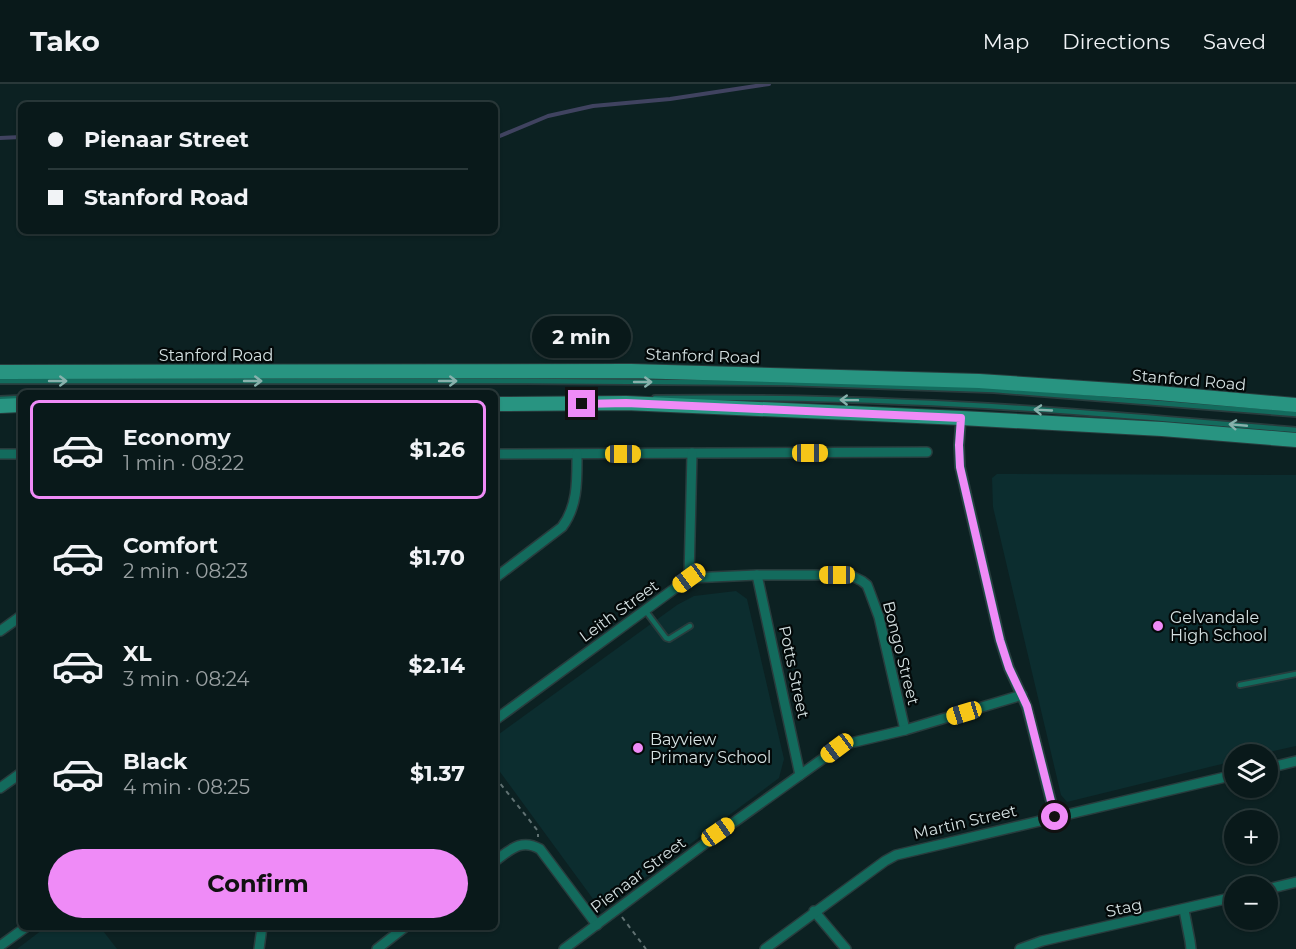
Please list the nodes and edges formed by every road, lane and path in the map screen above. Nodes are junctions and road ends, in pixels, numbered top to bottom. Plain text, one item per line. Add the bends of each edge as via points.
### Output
1 (0, 372) edge
2 (0, 381) edge
3 (18, 398) edge
4 (538, 398) dead end
5 (0, 399) edge
6 (498, 404) edge
7 (18, 405) edge
8 (1296, 405) edge
9 (0, 406) edge
10 (1296, 414) edge
11 (961, 418) junction
12 (1296, 430) edge
13 (1296, 440) edge
14 (927, 452) dead end
15 (692, 453) junction
16 (0, 454) edge
17 (18, 454) edge
18 (498, 454) edge
19 (577, 454) junction
20 (757, 575) junction
21 (498, 576) edge
22 (689, 578) junction
23 (645, 610) junction
24 (18, 618) edge
25 (690, 626) dead end
26 (0, 631) edge
27 (1296, 674) edge
28 (1240, 685) dead end
29 (1022, 695) junction
30 (498, 718) edge
31 (905, 730) junction
32 (1296, 761) edge
33 (1278, 766) edge
34 (18, 775) edge
35 (800, 775) junction
36 (1224, 777) edge
37 (498, 781) edge
38 (0, 788) edge
39 (1055, 817) junction
40 (540, 849) junction
41 (498, 859) edge
42 (1296, 882) edge
43 (1278, 886) edge
44 (1224, 900) edge
45 (617, 910) junction
46 (1184, 910) junction
47 (814, 912) junction
48 (597, 925) junction
49 (22, 930) edge
50 (262, 930) edge
51 (401, 930) edge
52 (0, 946) edge
53 (259, 949) edge
54 (377, 949) edge
55 (564, 949) edge
56 (646, 949) edge
57 (765, 949) edge
58 (846, 949) edge
59 (1020, 949) edge
60 (1191, 949) edge

1 - 8 main road, Stanford Road via 631,371 979,381
2 -> 10 lane via 790,383 994,390
3 - 5 lane
12 -> 4 lane via 906,402
6 - 11 main road via 626,403
7 - 9 main road
11 - 13 main road
11 - 29 street via 960,467 1000,640
14 - 15 street
15 - 19 street
15 - 22 street
16 - 17 street
18 - 19 street
19 - 21 street via 577,484 568,520
20 - 22 street, Bongo Street
20 - 31 street, Bongo Street via 852,576 867,585 879,617
20 - 35 street, Potts Street
22 - 23 street, Leith Street
23 - 25 lane via 666,638
23 - 30 street, Leith Street
24 - 26 street
27 - 28 lane
29 - 31 street, Pienaar Street
29 - 39 street
31 - 35 street, Pienaar Street via 842,745
32 - 33 street
34 - 38 street
35 - 45 street, Pienaar Street
36 - 39 street, Martin Street
37 - 40 path via 538,831
39 - 47 street, Martin Street via 896,855
40 - 41 street via 523,844
40 - 48 street
42 - 43 street
44 - 46 street, Stag
45 - 48 street, Pienaar Street
45 - 56 path
46 - 59 street, Stag
46 - 60 street
47 - 57 street, Martin Street
47 - 58 street
48 - 55 street, Pienaar Street
49 - 52 street
50 - 53 street
51 - 54 street

